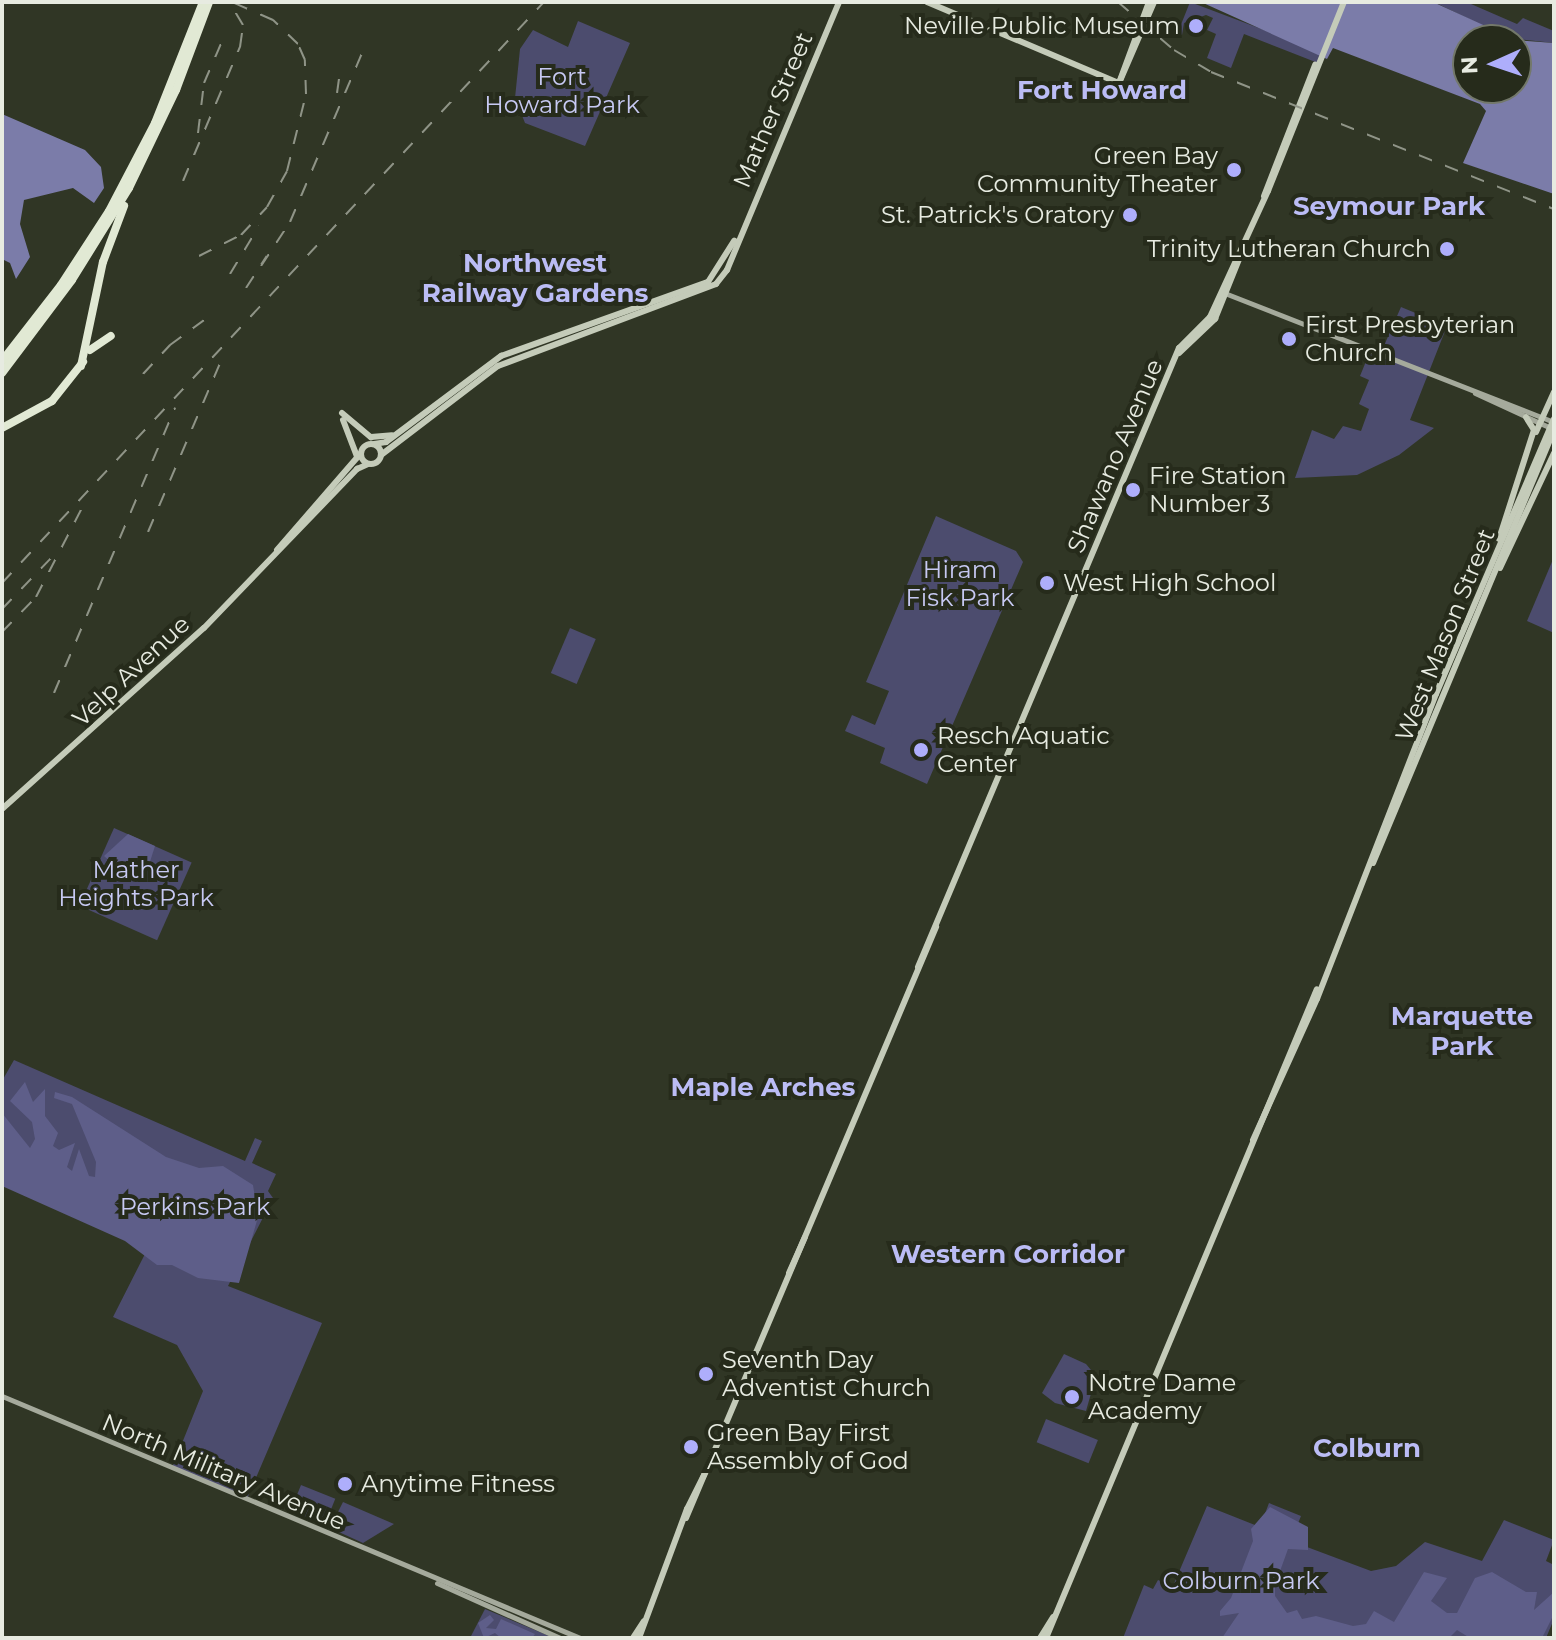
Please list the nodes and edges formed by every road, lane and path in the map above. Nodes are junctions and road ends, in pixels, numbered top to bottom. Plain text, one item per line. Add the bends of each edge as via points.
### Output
1 (203, 2) edge
2 (209, 2) edge
3 (839, 2) edge
4 (927, 2) edge
5 (1152, 2) edge
6 (1344, 2) edge
7 (128, 188) junction
8 (709, 285) junction
9 (1224, 293) junction
10 (111, 336) dead end
11 (2, 361) edge
12 (81, 366) junction
13 (2, 373) edge
14 (1472, 390) junction
15 (1554, 392) edge
16 (1526, 417) junction
17 (1541, 420) junction
18 (1554, 420) edge
19 (2, 428) edge
20 (1554, 430) edge
21 (398, 431) junction
22 (374, 444) junction
23 (1545, 446) junction
24 (1554, 453) edge
25 (359, 455) junction
26 (381, 455) junction
27 (1526, 456) junction
28 (368, 464) junction
29 (277, 550) junction
30 (1481, 597) junction
31 (2, 809) edge
32 (2, 1396) edge
33 (432, 1580) junction
34 (644, 1621) junction
35 (560, 1638) edge
36 (580, 1638) edge
37 (633, 1638) edge
38 (639, 1638) edge
39 (1043, 1638) edge

1 - 7 highway
2 - 7 highway via 161,123
3 - 8 main road, Mather Street via 740,231
4 - 5 main road via 1119,83
6 - 9 main road, Shawano Avenue
7 - 11 highway
7 - 12 highway via 108,246
7 - 13 highway via 78,271
8 - 21 main road via 501,356
8 - 26 main road via 498,366
9 - 14 main road
9 - 34 main road, Shawano Avenue via 1179,353
10 - 12 highway via 96,342
12 - 19 highway via 45,406
14 - 16 main road
14 - 17 main road
15 - 17 main road
16 - 17 main road
16 - 27 main road via 1534,428
17 - 18 main road
17 - 20 main road
17 - 27 main road
18 - 23 main road, West Mason Street
20 - 23 main road, West Mason Street
21 - 22 main road
21 - 25 main road via 374,439 343,417
22 - 25 main road, Velp Avenue
22 - 26 main road
23 - 30 main road, West Mason Street
24 - 30 main road
25 - 28 main road
25 - 29 main road, Velp Avenue
26 - 28 main road, Velp Avenue
27 - 30 main road
28 - 29 main road, Velp Avenue
29 - 31 main road, Velp Avenue via 204,628
30 - 39 main road, West Mason Street
32 - 33 main road, North Military Avenue
33 - 35 main road, North Military Avenue
33 - 36 main road, North Military Avenue
34 - 37 main road, Shawano Avenue
34 - 38 main road, Shawano Avenue

